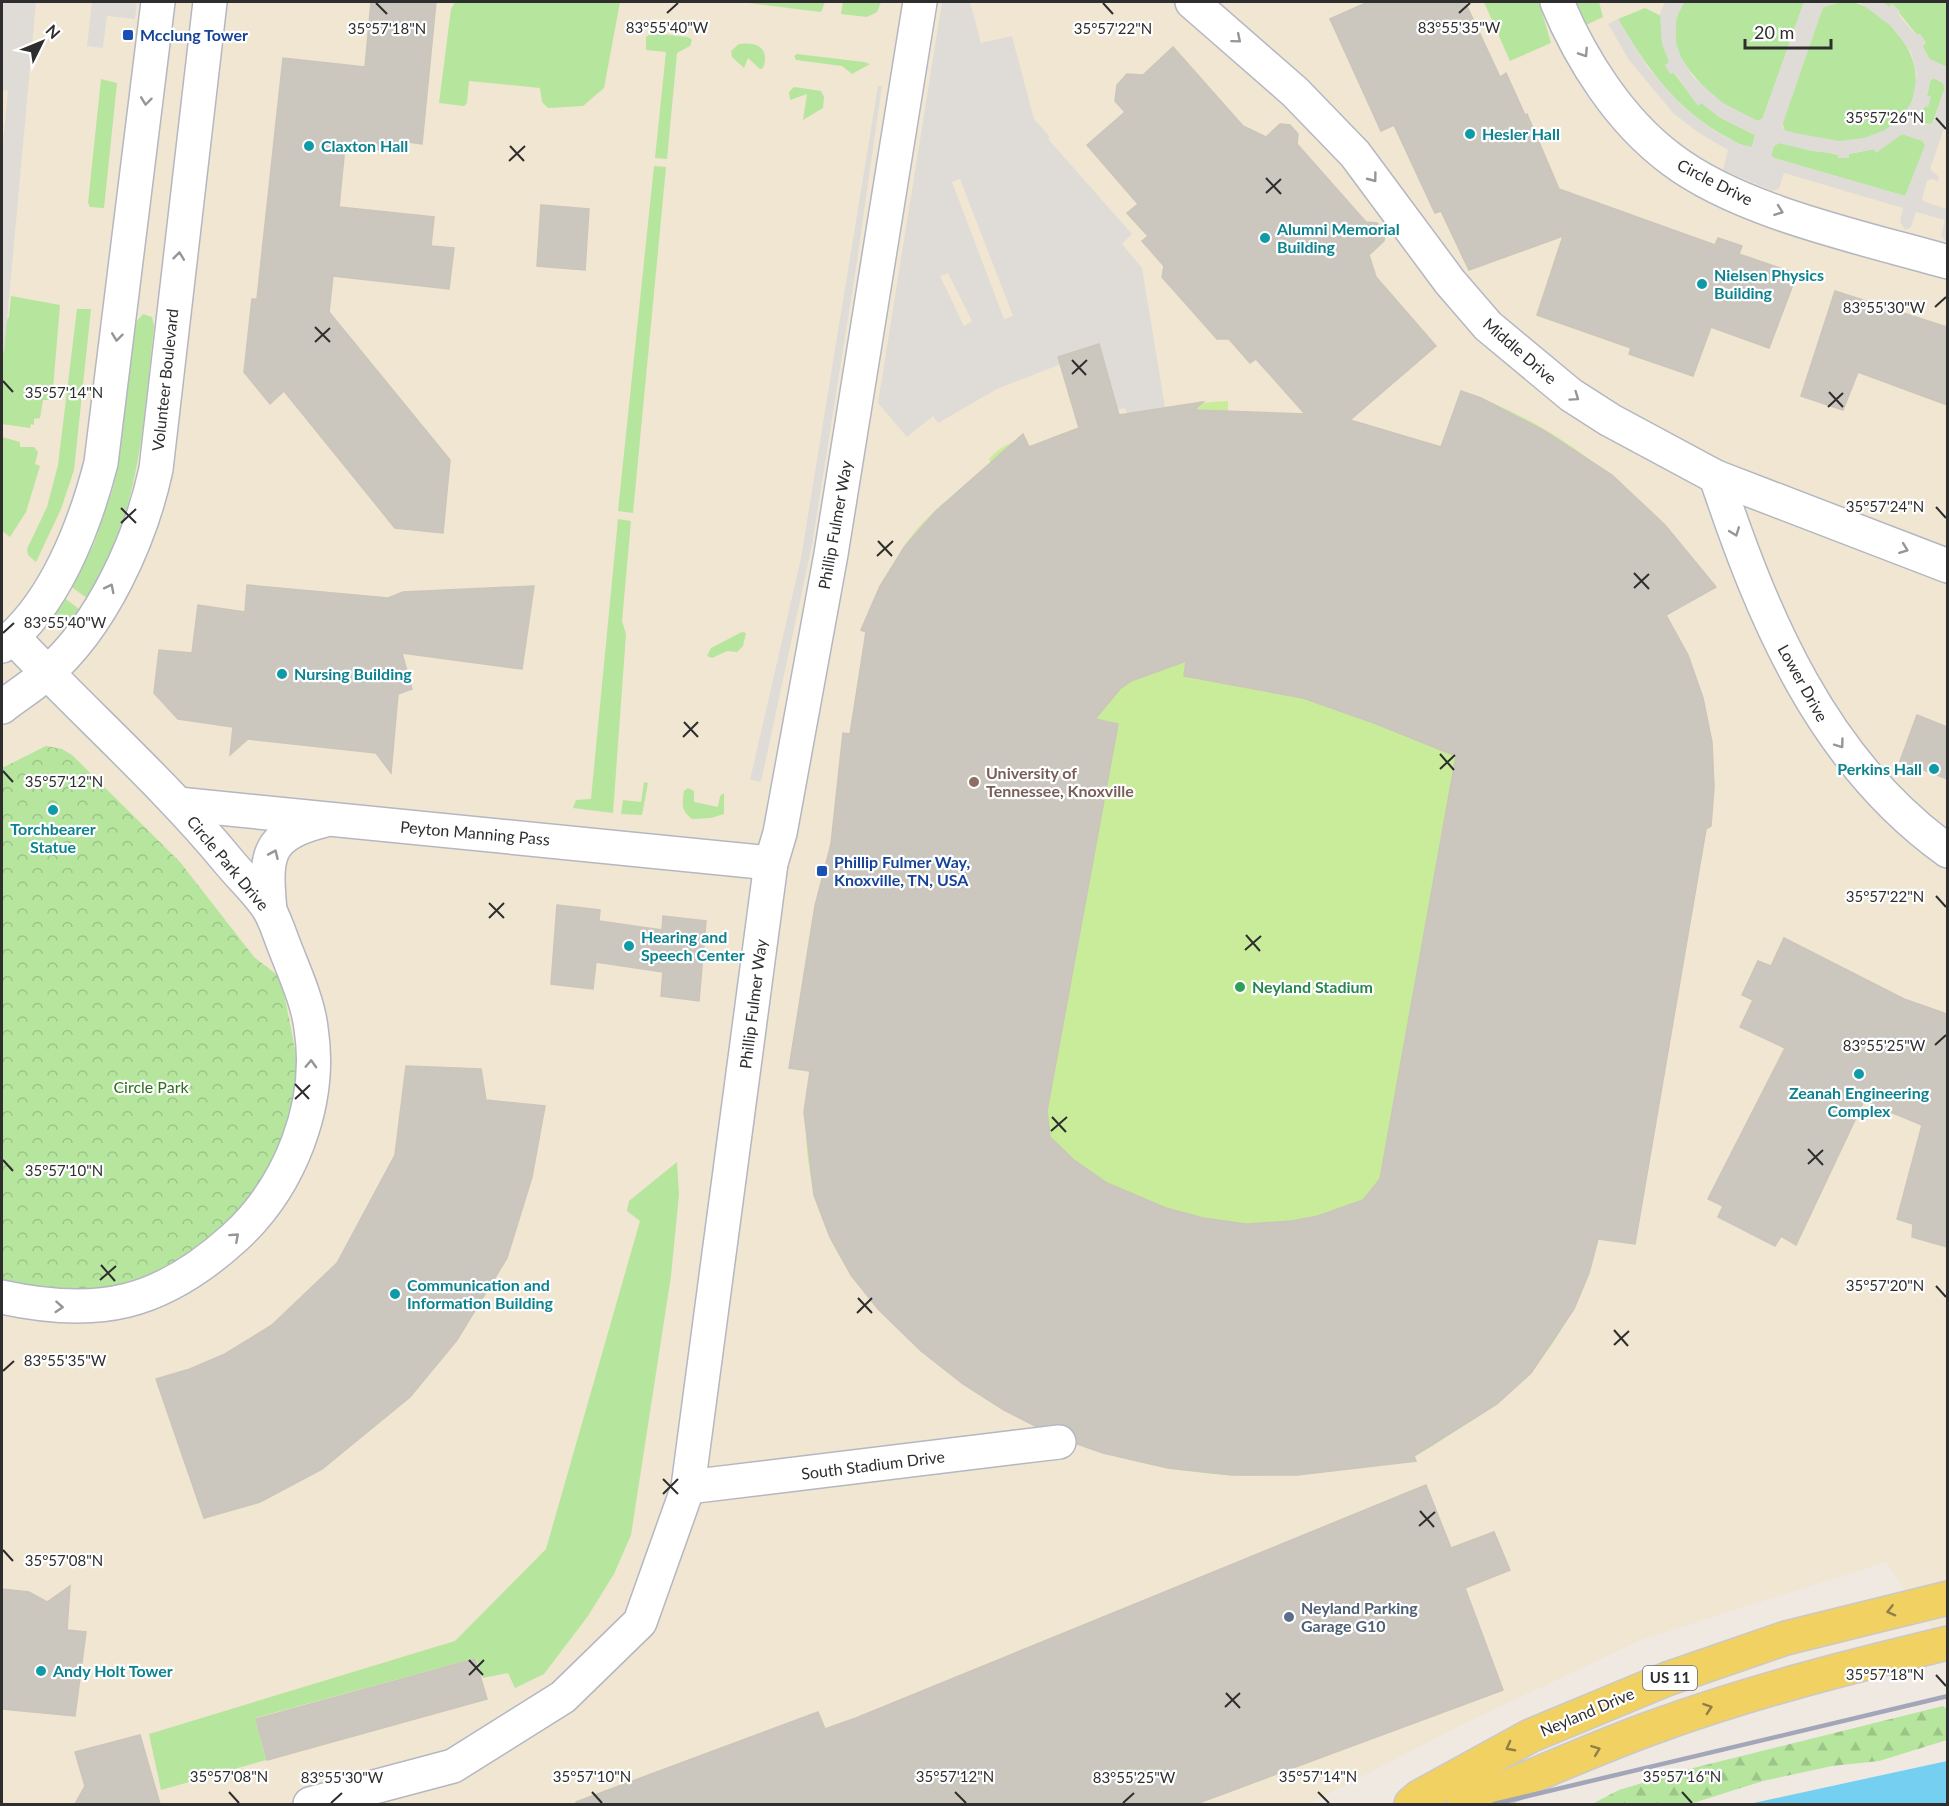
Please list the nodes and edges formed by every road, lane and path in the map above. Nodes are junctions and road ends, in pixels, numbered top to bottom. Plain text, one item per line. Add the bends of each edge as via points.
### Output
1 (158, 2) edge
2 (210, 2) edge
3 (920, 2) edge
4 (1192, 2) edge
5 (1557, 2) edge
6 (150, 68) junction
7 (201, 76) junction
8 (1947, 262) edge
9 (123, 293) junction
10 (174, 300) junction
11 (1716, 477) junction
12 (1947, 566) edge
13 (7, 641) edge
14 (47, 673) junction
15 (2, 707) edge
16 (178, 804) junction
17 (327, 819) junction
18 (1947, 851) edge
19 (771, 863) junction
20 (270, 910) junction
21 (2, 1297) edge
22 (1059, 1442) dead end
23 (688, 1487) junction
24 (1947, 1598) edge
25 (1947, 1643) edge
26 (310, 1804) edge
27 (1411, 1804) edge
28 (1464, 1804) edge

1 - 6 street
2 - 7 street, Volunteer Boulevard
3 - 19 street, Phillip Fulmer Way via 828,566 780,833
4 -> 11 street, Middle Drive via 1264,63 1354,154 1488,326 1571,395
5 -> 8 street, Circle Drive via 1572,35 1617,105 1672,160 1745,199 1808,222
6 - 7 street
6 -> 9 street
10 -> 7 street, Volunteer Boulevard
9 - 10 street
9 -> 13 street via 101,463 91,503 53,582
14 -> 10 street, Volunteer Boulevard via 96,614 135,541 148,505 156,469
11 -> 12 street, Middle Drive
11 -> 18 street, Lower Drive via 1791,665 1839,745 1886,798
13 - 14 street, Circle Park Drive
14 - 15 street, Volunteer Boulevard
14 - 16 street, Circle Park Drive
16 - 17 street, Peyton Manning Pass
16 - 20 street, Circle Park Drive
17 - 19 street, Peyton Manning Pass
20 -> 17 street via 266,873 282,837 296,828
19 - 23 street, Phillip Fulmer Way
21 -> 20 street, Circle Park Drive via 68,1308 110,1304 164,1288 219,1251 267,1202 300,1142 312,1064 311,1027 293,966
22 - 23 street, South Stadium Drive
23 - 26 street, Phillip Fulmer Way via 640,1622 563,1697 453,1766
24 -> 27 main road, Neyland Drive / US 11 via 1786,1638 1667,1679 1530,1736
28 -> 25 main road, US 11 via 1652,1727 1751,1693

